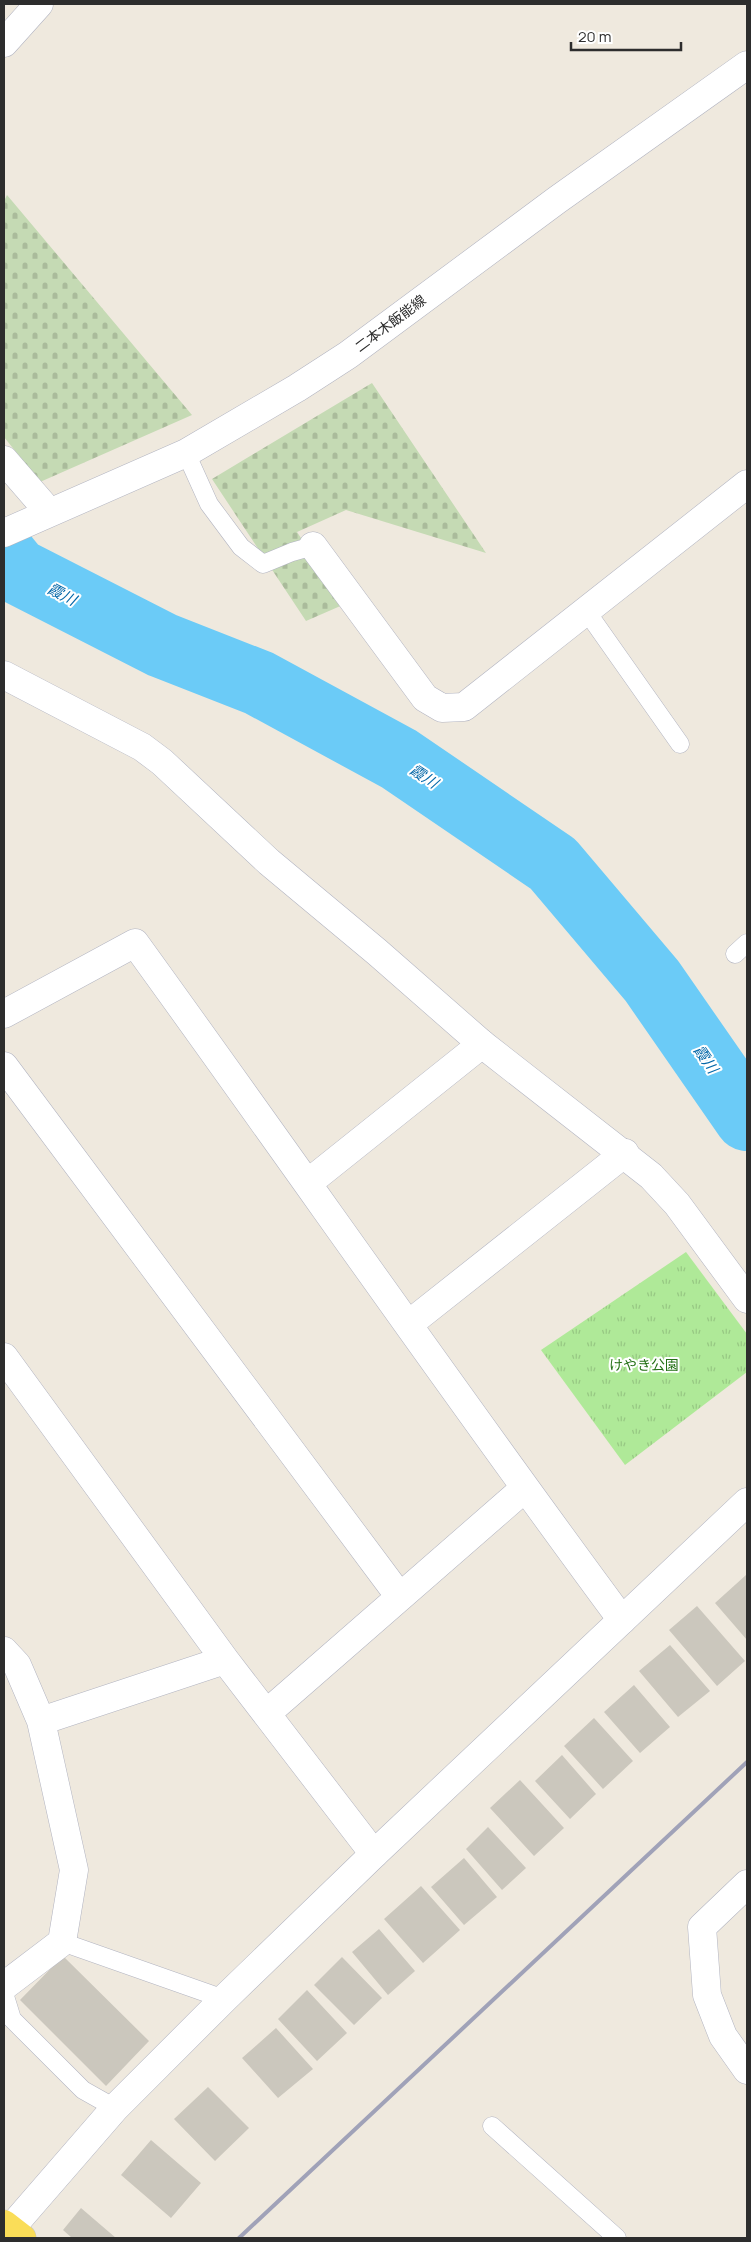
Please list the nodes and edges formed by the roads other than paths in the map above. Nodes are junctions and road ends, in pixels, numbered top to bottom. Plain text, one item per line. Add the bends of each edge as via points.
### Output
1 (39, 4) edge
2 (4, 43) edge
3 (747, 65) edge
4 (186, 452) junction
5 (4, 460) edge
6 (747, 484) edge
7 (39, 517) junction
8 (4, 533) edge
9 (313, 546) joint
10 (587, 612) junction
11 (4, 675) edge
12 (680, 744) dead end
13 (4, 1014) edge
14 (482, 1044) junction
15 (4, 1066) edge
16 (624, 1153) junction
17 (308, 1183) junction
18 (747, 1299) edge
19 (409, 1324) junction
20 (4, 1357) edge
21 (525, 1488) junction
22 (747, 1502) edge
23 (400, 1597) junction
24 (622, 1620) junction
25 (4, 1651) edge
26 (225, 1660) junction
27 (268, 1713) junction
28 (41, 1721) junction
29 (374, 1854) junction
30 (747, 1884) edge
31 (62, 1942) junction
32 (4, 1986) edge
33 (4, 1993) edge
34 (224, 1999) junction
35 (747, 2070) edge
36 (115, 2108) junction
37 (492, 2126) dead end
38 (12, 2230) edge
39 (616, 2238) edge

1 - 2 street
3 - 4 street, 二本木飯能線 via 557,200 348,355
4 - 7 street, 二本木飯能線
4 - 9 lane via 209,504 240,548 263,564
5 - 7 street
6 - 10 street
7 - 8 street, 二本木飯能線
9 - 10 street via 425,698 442,708 464,708
10 - 12 lane
11 - 14 street via 142,747 162,762 269,862
13 - 17 street via 135,943
14 - 16 street
14 - 17 street
15 - 23 street
16 - 18 street via 677,1204
16 - 19 street
17 - 19 street
19 - 21 street
20 - 26 street
21 - 23 street
21 - 24 street
22 - 24 street
23 - 27 street
24 - 29 street
25 - 28 street via 17,1665
26 - 27 street
26 - 28 street
27 - 29 street
28 - 31 street via 74,1870
29 - 34 street
30 - 35 street via 702,1927 707,1995 723,2036
31 - 32 street
31 - 34 lane
33 - 36 lane via 12,2019 83,2090
34 - 36 street
36 - 38 street
37 - 39 lane

